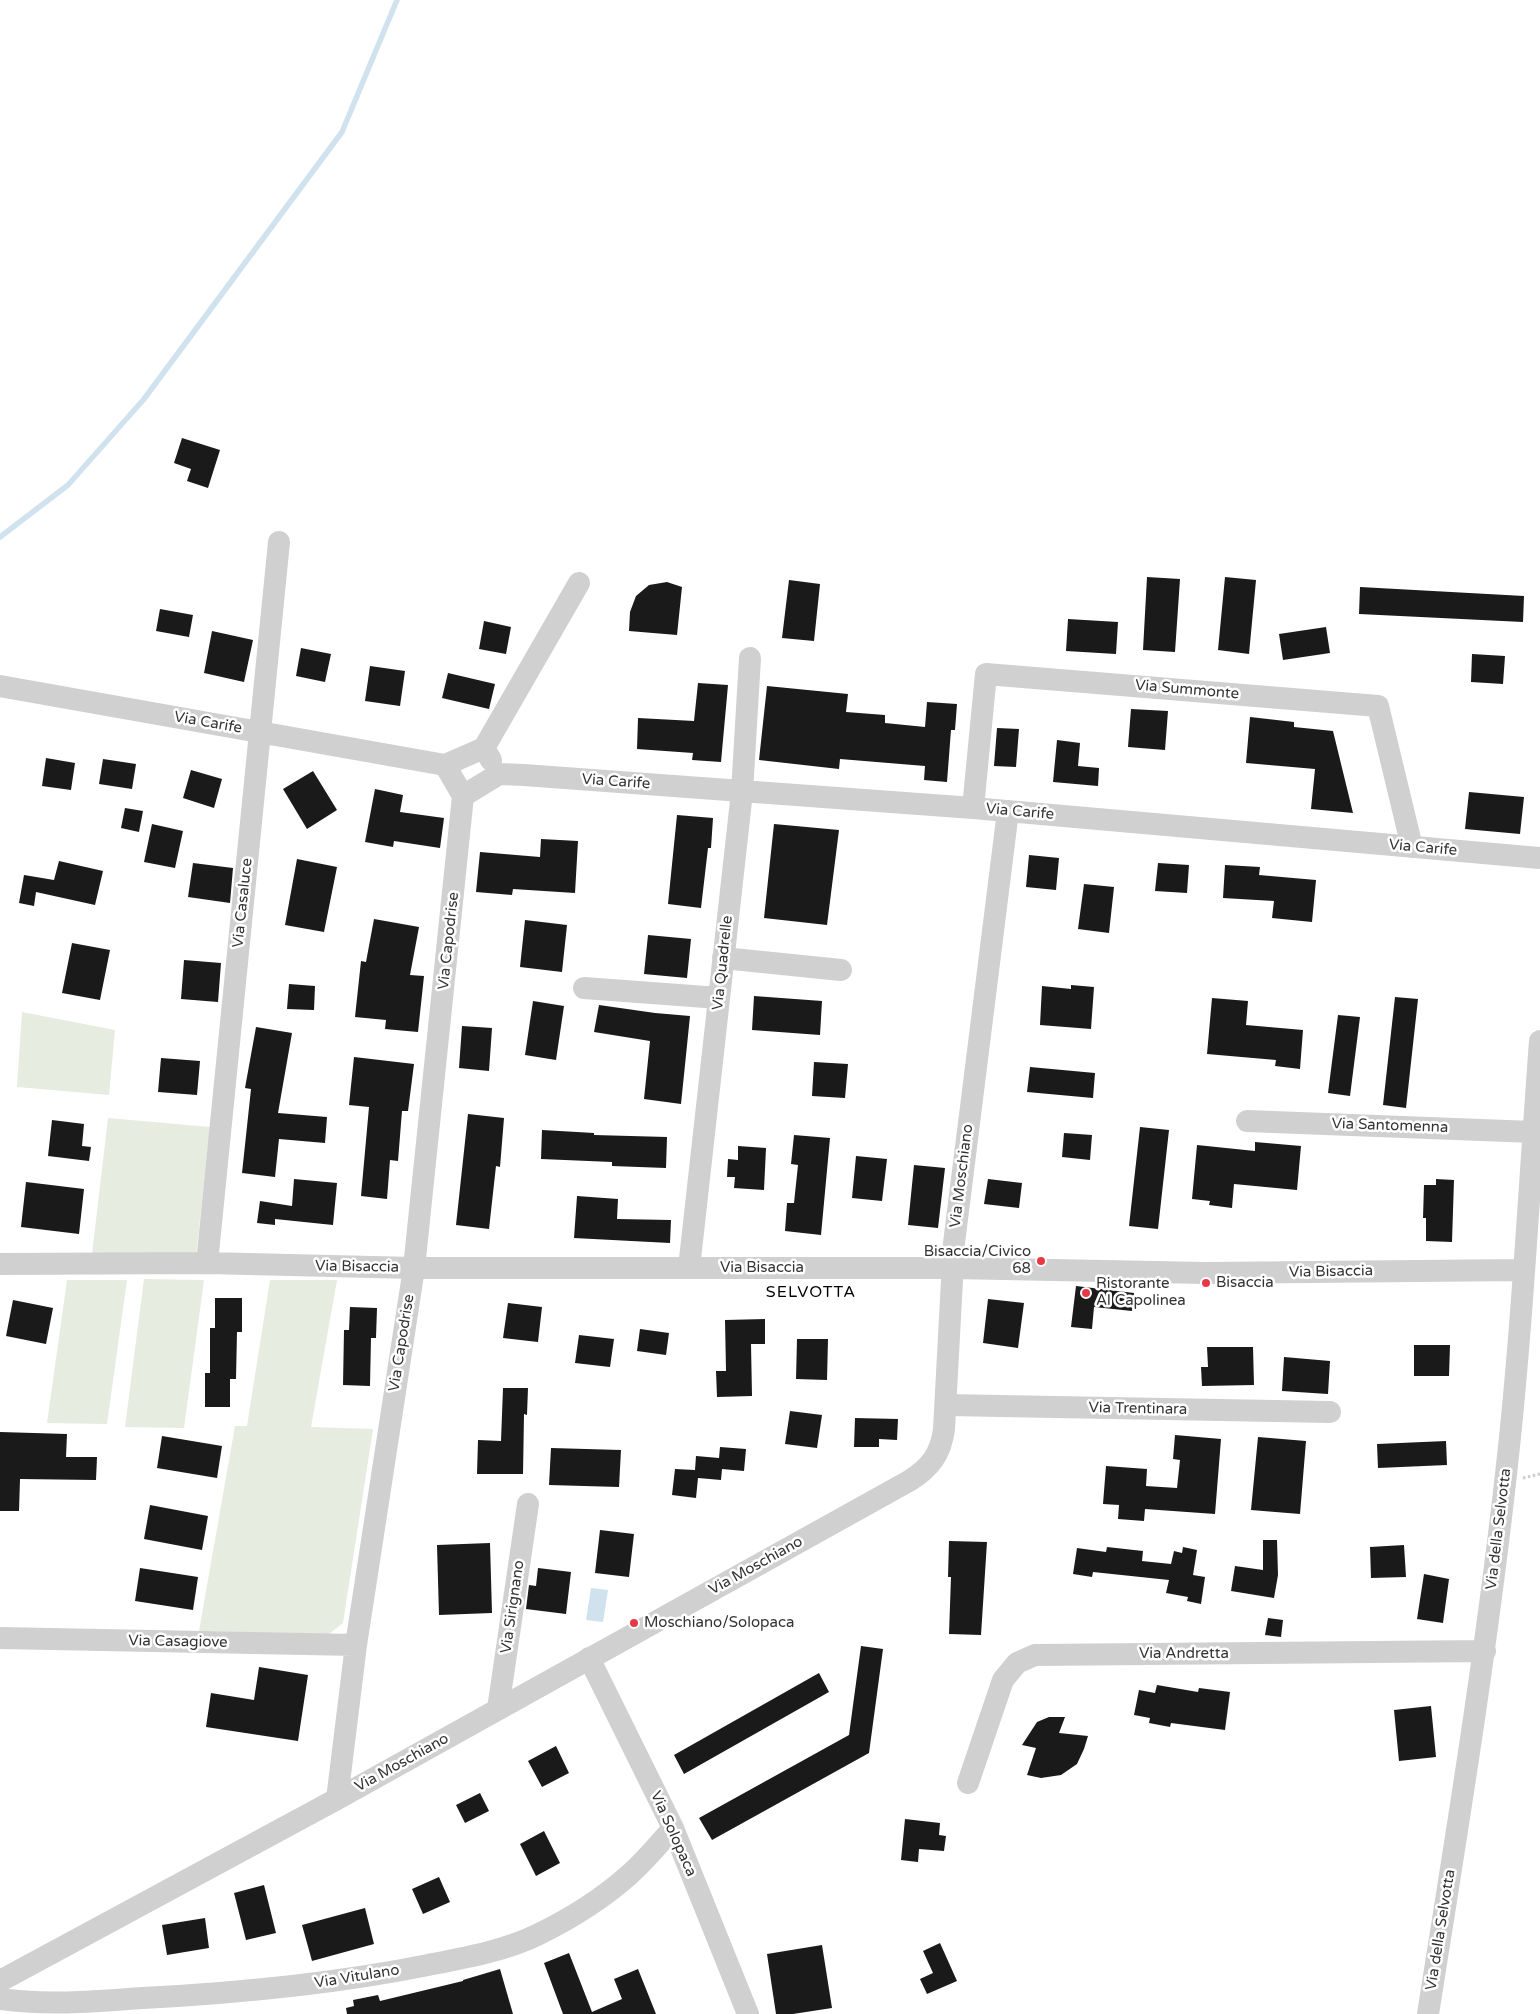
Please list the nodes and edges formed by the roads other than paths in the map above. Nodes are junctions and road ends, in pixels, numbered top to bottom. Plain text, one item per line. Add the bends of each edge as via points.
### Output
1 (279, 542) dead end
2 (579, 582) dead end
3 (750, 658) dead end
4 (0, 686) edge
5 (260, 732) junction
6 (484, 748) junction
7 (446, 765) junction
8 (499, 774) junction
9 (742, 792) junction
10 (463, 796) junction
11 (973, 808) junction
12 (1008, 811) junction
13 (1412, 847) junction
14 (1540, 858) edge
15 (724, 958) junction
16 (841, 970) dead end
17 (584, 988) dead end
18 (719, 998) junction
19 (1540, 1041) edge
20 (1247, 1121) dead end
21 (1533, 1132) junction
22 (0, 1264) edge
23 (207, 1264) junction
24 (414, 1268) junction
25 (689, 1268) junction
26 (952, 1268) junction
27 (1523, 1270) junction
28 (946, 1405) junction
29 (1330, 1412) dead end
30 (528, 1504) dead end
31 (0, 1638) edge
32 (356, 1645) junction
33 (1484, 1652) junction
34 (589, 1658) junction
35 (498, 1709) junction
36 (968, 1783) dead end
37 (338, 1799) junction
38 (673, 1828) junction
39 (0, 1981) edge
40 (0, 1999) edge
41 (748, 2014) edge
42 (1428, 2014) edge

1 - 5 street, Via Casaluce
2 - 6 street
3 - 9 street, Via Quadrelle
4 - 5 street, Via Carife
5 - 7 street, Via Carife
5 - 23 street, Via Casaluce
6 - 7 street
6 - 8 street
7 - 10 street
8 - 9 street, Via Carife
8 - 10 street
9 - 11 street, Via Carife
9 - 15 street, Via Quadrelle
10 - 24 street, Via Capodrise
11 - 12 street, Via Carife
11 - 13 street, Via Summonte via 986,674 1368,705 1378,706
12 - 13 street, Via Carife
12 - 26 street, Via Moschiano
13 - 14 street, Via Carife
15 - 16 street
15 - 18 street, Via Quadrelle
17 - 18 street
18 - 25 street, Via Quadrelle
19 - 21 street, Via della Selvotta
20 - 21 street, Via Santomenna
21 - 27 street, Via della Selvotta
22 - 23 street, Via Bisaccia
23 - 24 street, Via Bisaccia
24 - 25 street, Via Bisaccia
24 - 32 street, Via Capodrise
25 - 26 street, Via Bisaccia
26 - 27 street, Via Bisaccia via 1206,1274
26 - 28 street, Via Moschiano
27 - 33 street, Via della Selvotta via 1506,1472
28 - 29 street, Via Trentinara
28 - 34 street, Via Moschiano via 938,1454 915,1478
30 - 35 street, Via Sirignano
31 - 32 street, Via Casagiove
32 - 37 street, Via Capodrise
33 - 36 street, Via Andretta via 1035,1655 1017,1663 1003,1680
33 - 42 street, Via della Selvotta
34 - 35 street, Via Moschiano
34 - 38 street, Via Solopaca
35 - 37 street, Via Moschiano
37 - 39 street, Via Moschiano
38 - 40 street, Via Vitulano via 637,1868 607,1893 545,1931 504,1947 416,1967 295,1986 203,1995 52,2003
38 - 41 street, Via Solopaca

